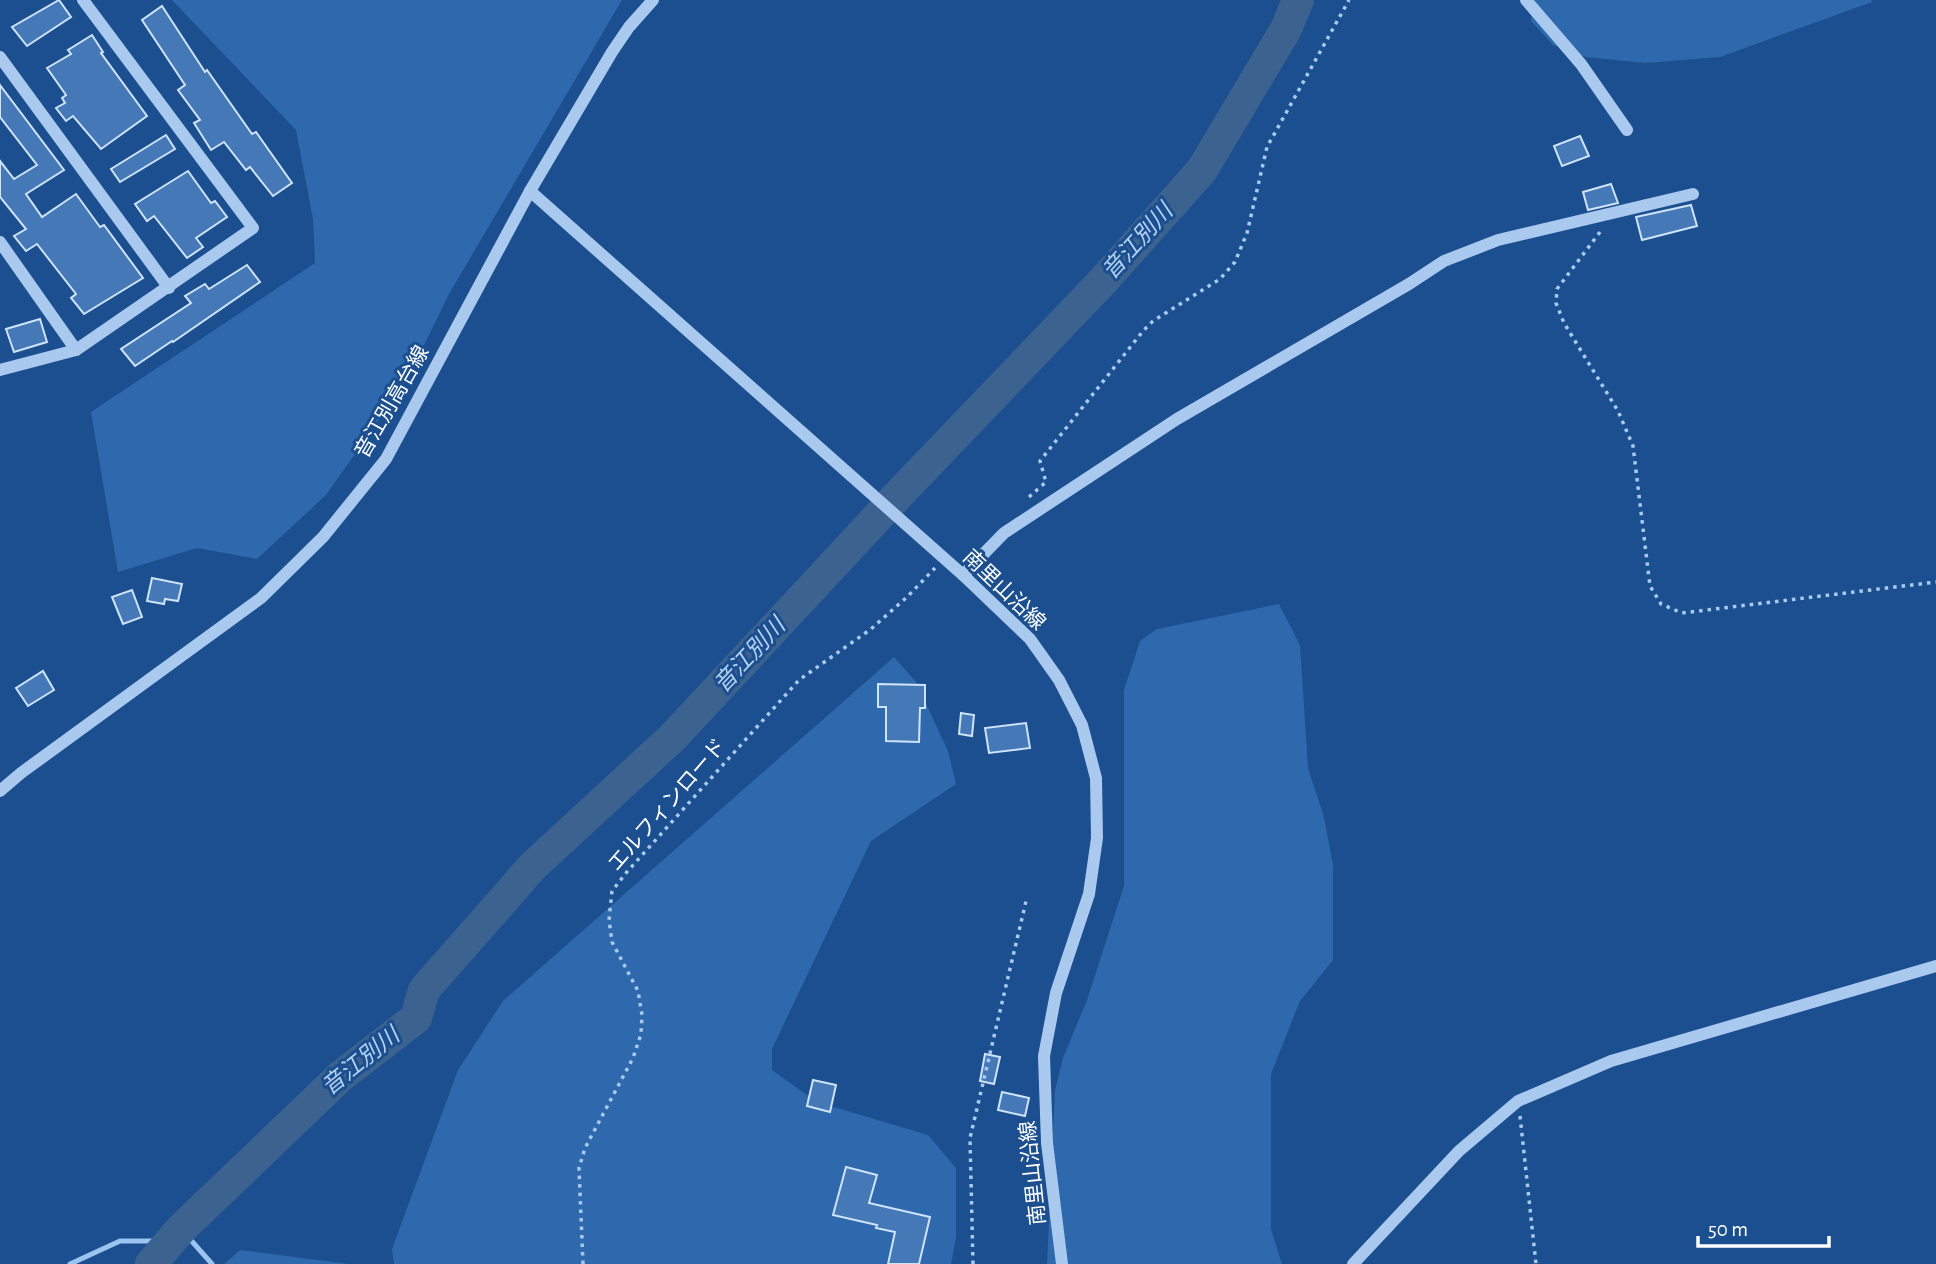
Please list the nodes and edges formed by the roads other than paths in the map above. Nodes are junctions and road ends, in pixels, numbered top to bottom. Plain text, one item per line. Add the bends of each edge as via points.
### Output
1 (83, 0) edge
2 (653, 0) edge
3 (1527, 0) edge
4 (0, 57) edge
5 (1627, 130) dead end
6 (530, 191) junction
7 (1693, 194) dead end
8 (0, 242) edge
9 (169, 288) junction
10 (76, 350) junction
11 (0, 370) edge
12 (963, 575) junction
13 (0, 791) edge
14 (1936, 966) edge
15 (1062, 1264) edge
16 (1353, 1264) edge

1 - 9 street via 253,228
2 - 6 street, 音江別高台線 via 612,52
3 - 5 street via 1581,64
4 - 9 street
6 - 12 street, 南里山沿線
6 - 13 street, 音江別高台線 via 386,459 323,537 261,598
7 - 12 street via 1498,240 1444,261 1177,419 1004,533
8 - 10 street
9 - 10 street
10 - 11 street
12 - 15 street, 南里山沿線 via 1030,639 1059,680 1082,725 1096,778 1097,838 1089,894 1056,993 1044,1056 1046,1143
14 - 16 street via 1611,1061 1518,1101 1459,1151

